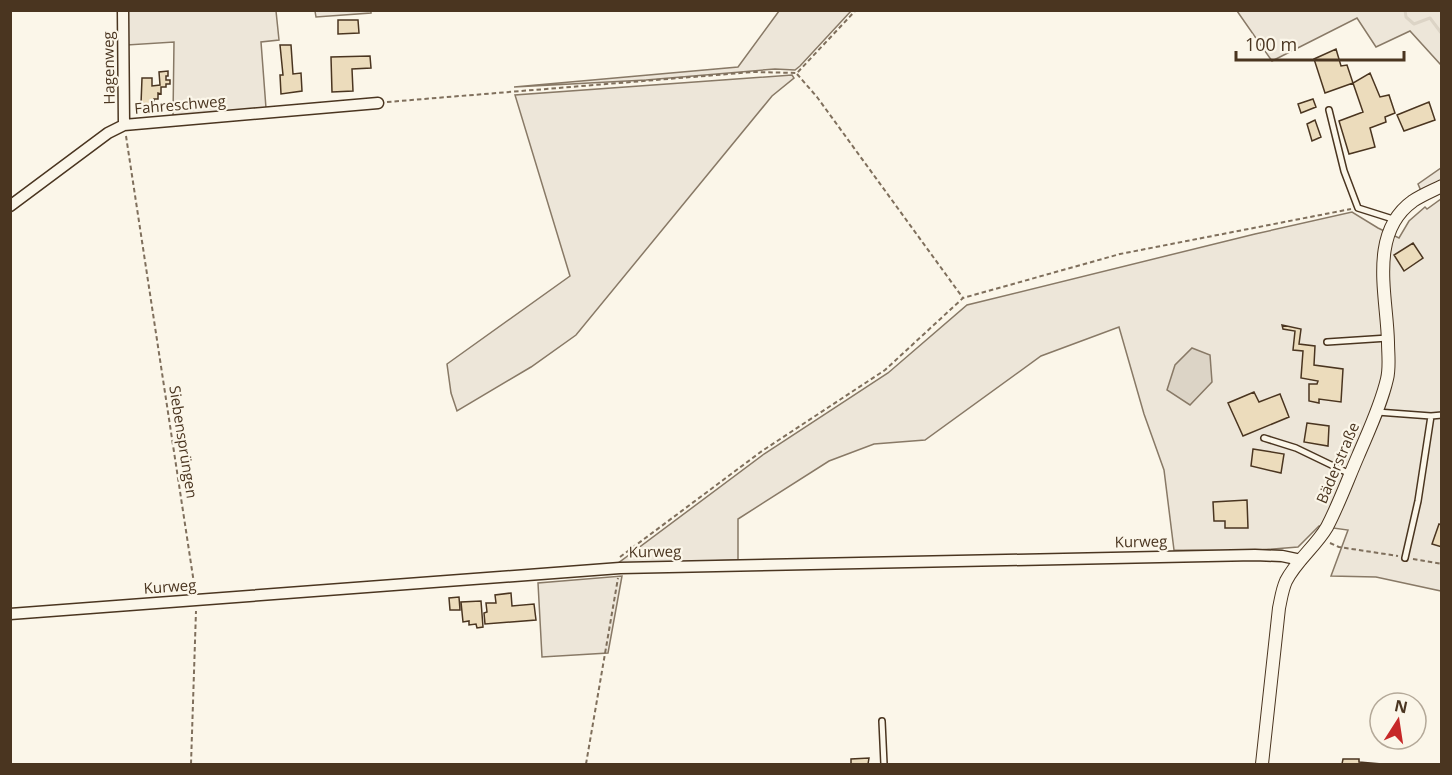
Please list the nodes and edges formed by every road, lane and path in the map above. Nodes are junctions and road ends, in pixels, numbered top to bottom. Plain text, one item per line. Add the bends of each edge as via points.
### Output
1 (123, 10) edge
2 (856, 10) edge
3 (797, 73) junction
4 (378, 103) joint
5 (1329, 110) dead end
6 (124, 125) junction
7 (1442, 186) edge
8 (10, 206) edge
9 (1358, 208) junction
10 (1396, 220) junction
11 (963, 298) junction
12 (1388, 338) junction
13 (1327, 342) dead end
14 (1377, 412) junction
15 (1442, 415) edge
16 (1431, 416) junction
17 (1264, 438) dead end
18 (1351, 474) junction
19 (1320, 538) junction
20 (1405, 558) junction
21 (1301, 560) junction
22 (1442, 564) edge
23 (620, 568) junction
24 (603, 569) junction
25 (196, 600) junction
26 (10, 614) edge
27 (882, 721) dead end
28 (191, 765) edge
29 (586, 765) edge
30 (884, 765) edge
31 (1262, 765) edge

1 - 6 street, Hagenweg
2 - 3 path
3 - 4 path via 753,72
3 - 11 path
4 - 6 street, Fahreschweg
5 - 9 lane
6 - 8 street, Fahreschweg
6 - 25 path, Siebensprüngen
7 - 10 street, Bäderstraße via 1412,202
9 - 10 lane
9 - 11 path via 1120,254
10 - 12 street, Bäderstraße via 1384,255
11 - 24 path via 885,370 762,451
12 - 13 lane
12 - 14 street, Bäderstraße via 1388,373
14 - 16 lane
14 - 18 street, Bäderstraße
15 - 16 lane
16 - 20 lane
17 - 18 lane
18 - 19 street, Bäderstraße
19 - 20 path via 1339,547
19 - 21 street, Bäderstraße
20 - 22 path
21 - 23 street, Kurweg via 1255,555
21 - 31 street, Bäderstraße via 1286,581 1279,608
23 - 24 street, Kurweg
23 - 29 path
24 - 25 street, Kurweg
25 - 26 street, Kurweg
25 - 28 path, Siebensprüngen
27 - 30 lane

